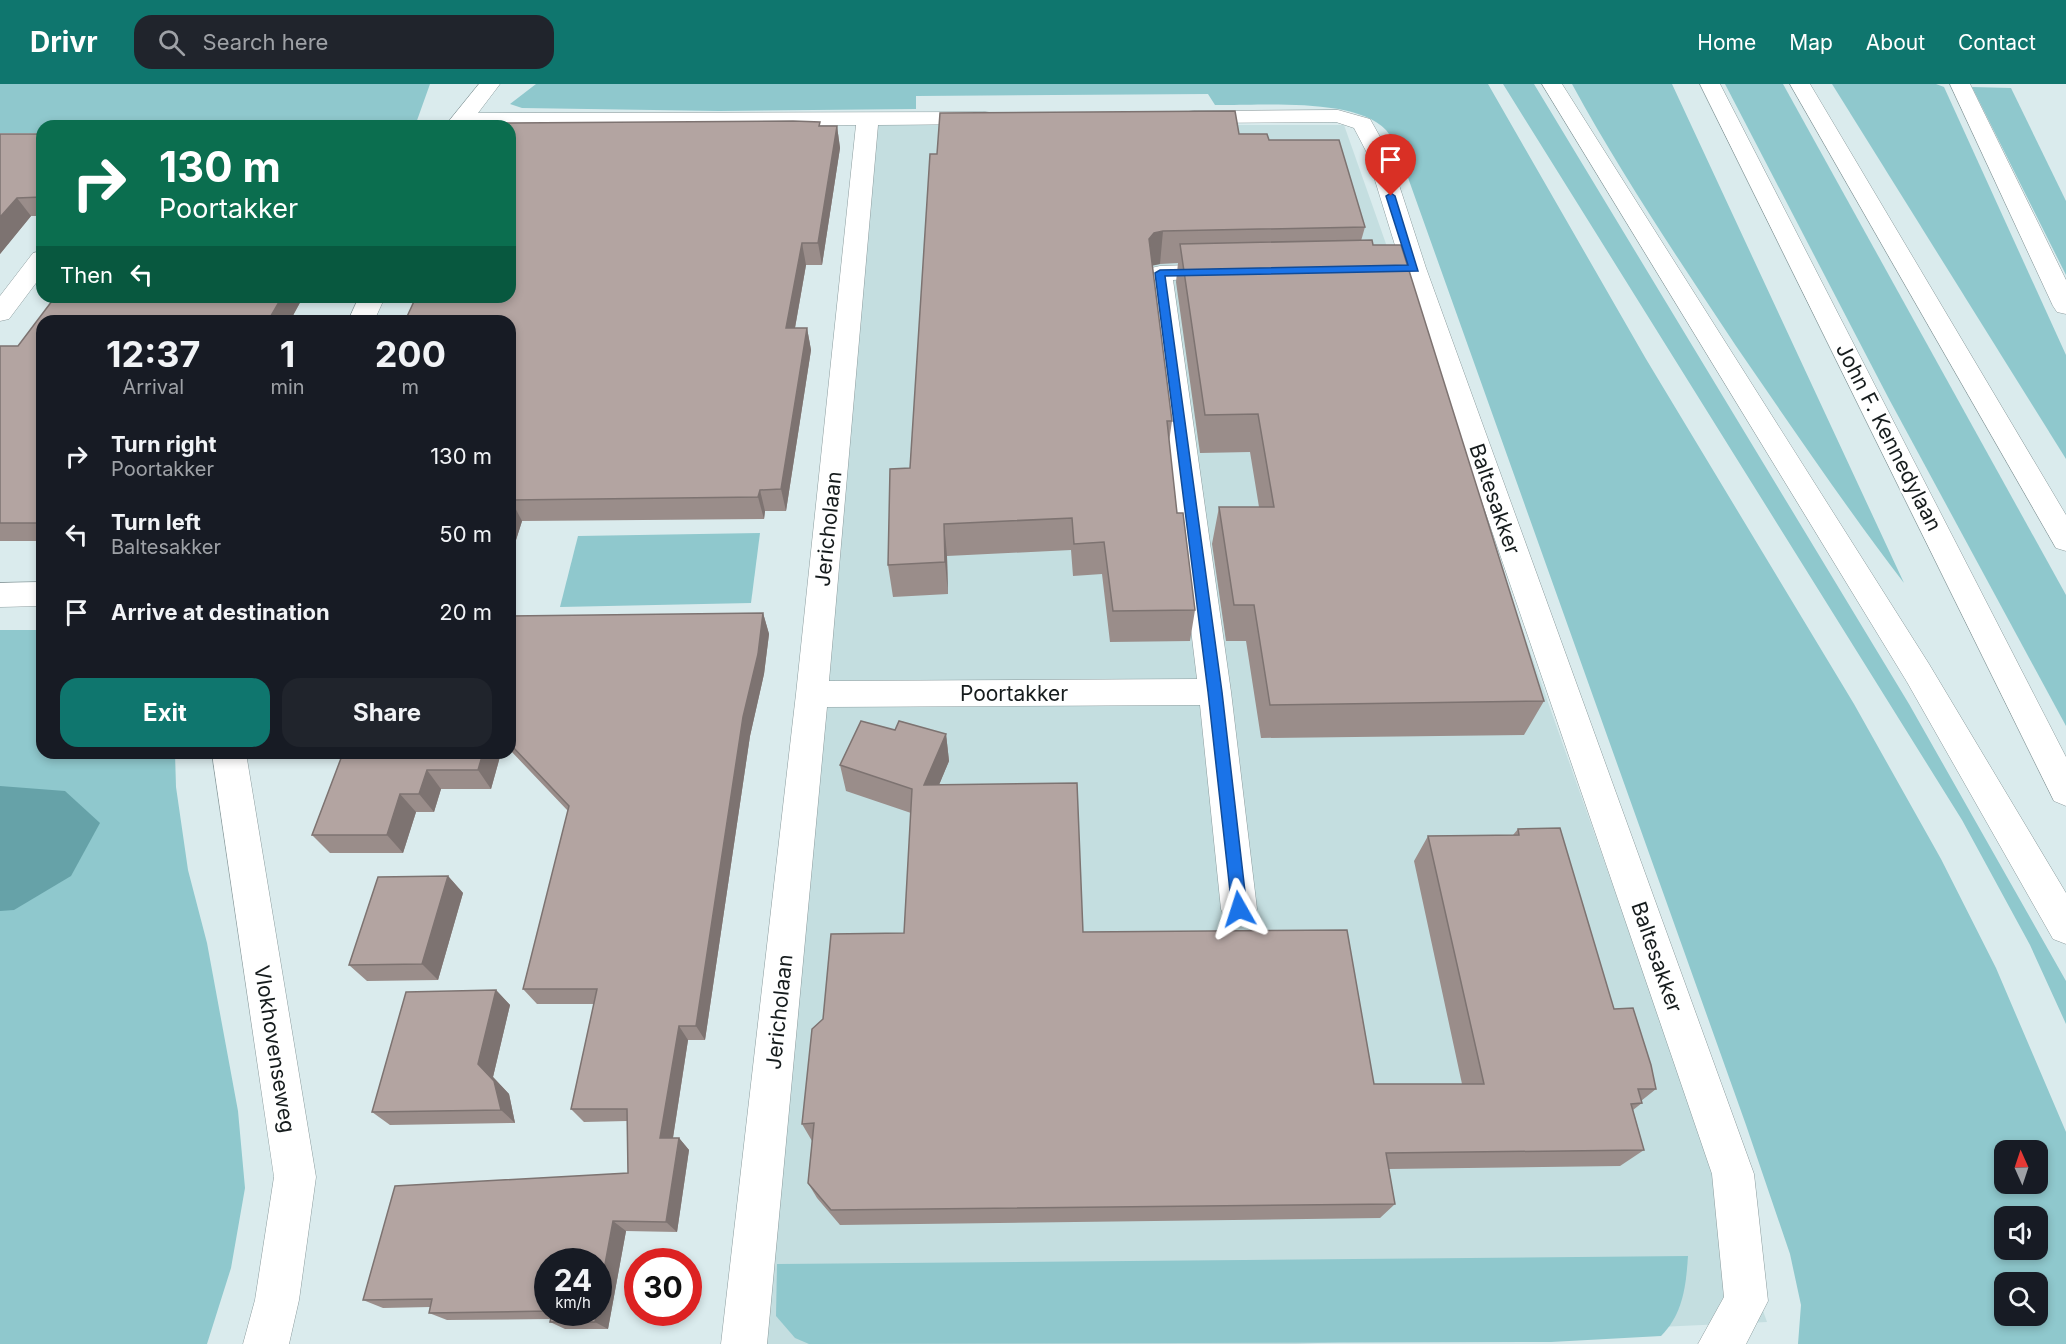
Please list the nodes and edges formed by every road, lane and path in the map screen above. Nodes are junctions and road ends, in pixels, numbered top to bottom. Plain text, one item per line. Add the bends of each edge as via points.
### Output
1 (469, 84) edge
2 (490, 84) edge
3 (1552, 84) edge
4 (1710, 84) edge
5 (1800, 84) edge
6 (1960, 84) edge
7 (1173, 117) edge
8 (1009, 118) edge
9 (868, 119) junction
10 (459, 120) edge
11 (460, 120) edge
12 (516, 122) edge
13 (36, 266) edge
14 (1243, 271) edge
15 (2066, 306) edge
16 (0, 313) edge
17 (2066, 540) edge
18 (36, 594) edge
19 (0, 595) edge
20 (1215, 692) junction
21 (812, 694) junction
22 (230, 759) edge
23 (2066, 790) edge
24 (1239, 909) dead end
25 (2066, 927) edge
26 (266, 1344) edge
27 (744, 1344) edge
28 (1720, 1344) edge

1 - 10 street
2 - 11 street
3 - 25 street via 1918,673
4 - 23 street, John F. Kennedylaan
5 - 17 street
6 - 15 street
7 - 28 street, Baltesakker via 1338,116 1362,124 1377,151 1403,268 1733,1174 1746,1301
8 - 9 street
9 - 12 street
9 - 21 street, Jericholaan
13 - 16 street
14 - 20 street via 1160,273
18 - 19 street
20 - 21 street, Poortakker
20 - 24 street
21 - 27 street, Jericholaan
22 - 26 street, Vlokhovenseweg via 295,1177 278,1300

